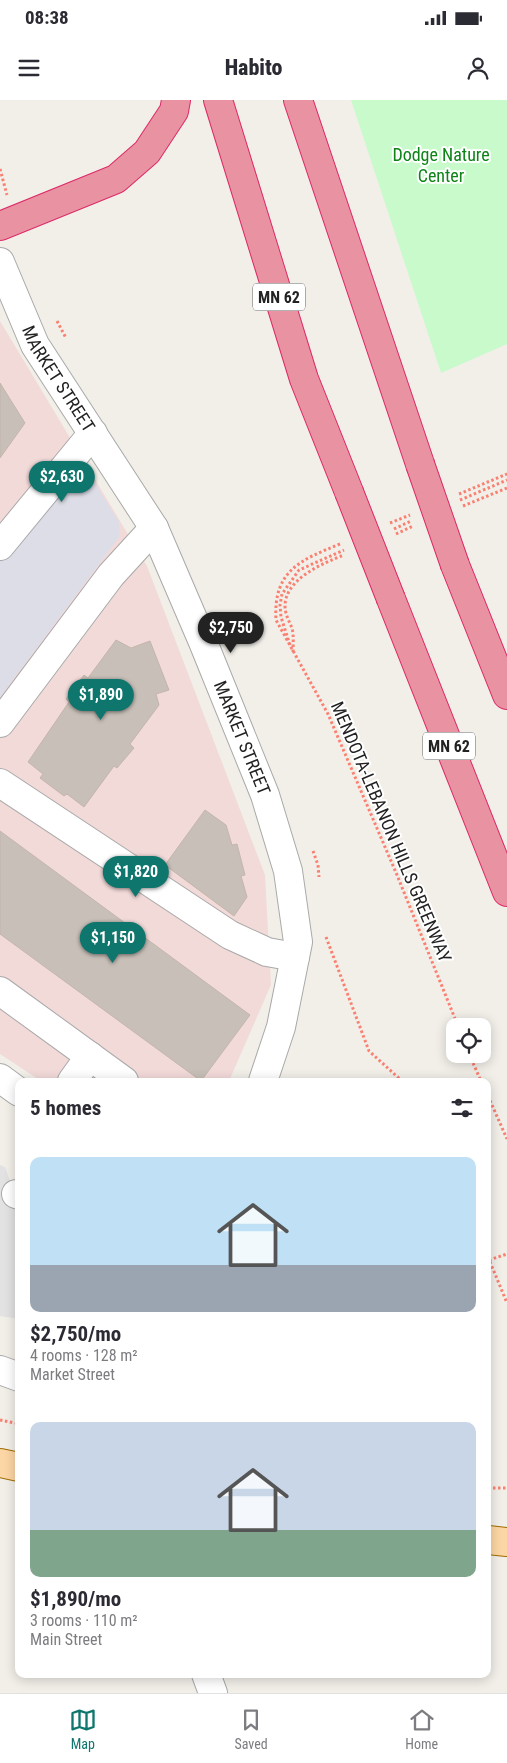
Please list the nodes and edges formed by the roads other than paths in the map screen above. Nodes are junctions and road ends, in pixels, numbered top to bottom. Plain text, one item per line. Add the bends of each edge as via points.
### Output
1 (176, 100) edge
2 (218, 100) edge
3 (298, 100) edge
4 (0, 226) edge
5 (0, 262) edge
6 (10, 316) edge
7 (93, 433) junction
8 (154, 528) junction
9 (0, 546) edge
10 (504, 680) edge
11 (0, 723) edge
12 (0, 783) edge
13 (507, 892) edge
14 (295, 957) junction
15 (0, 991) edge
16 (90, 1056) junction
17 (0, 1078) edge
18 (74, 1078) edge
19 (120, 1078) edge
20 (271, 1078) edge
21 (15, 1089) edge
22 (0, 1370) edge
23 (15, 1376) edge
24 (0, 1463) edge
25 (15, 1465) edge
26 (491, 1540) edge
27 (507, 1542) edge
28 (207, 1678) edge
29 (213, 1693) edge

1 - 4 highway via 174,111 147,152 116,179
2 - 13 highway, MN 62, bridge via 304,379
3 - 10 highway, bridge via 455,565
5 - 6 street, MARKET STREET
6 - 7 street, MARKET STREET via 35,345
7 - 8 street, MARKET STREET
7 - 9 street
8 - 11 street via 111,575
8 - 14 street, MARKET STREET via 265,795 288,871 298,942
12 - 14 street via 230,935 267,952
14 - 20 street, MARKET STREET
15 - 16 street
16 - 18 street
16 - 19 street
17 - 21 street
22 - 23 street
24 - 25 main road
26 - 27 main road
28 - 29 street

